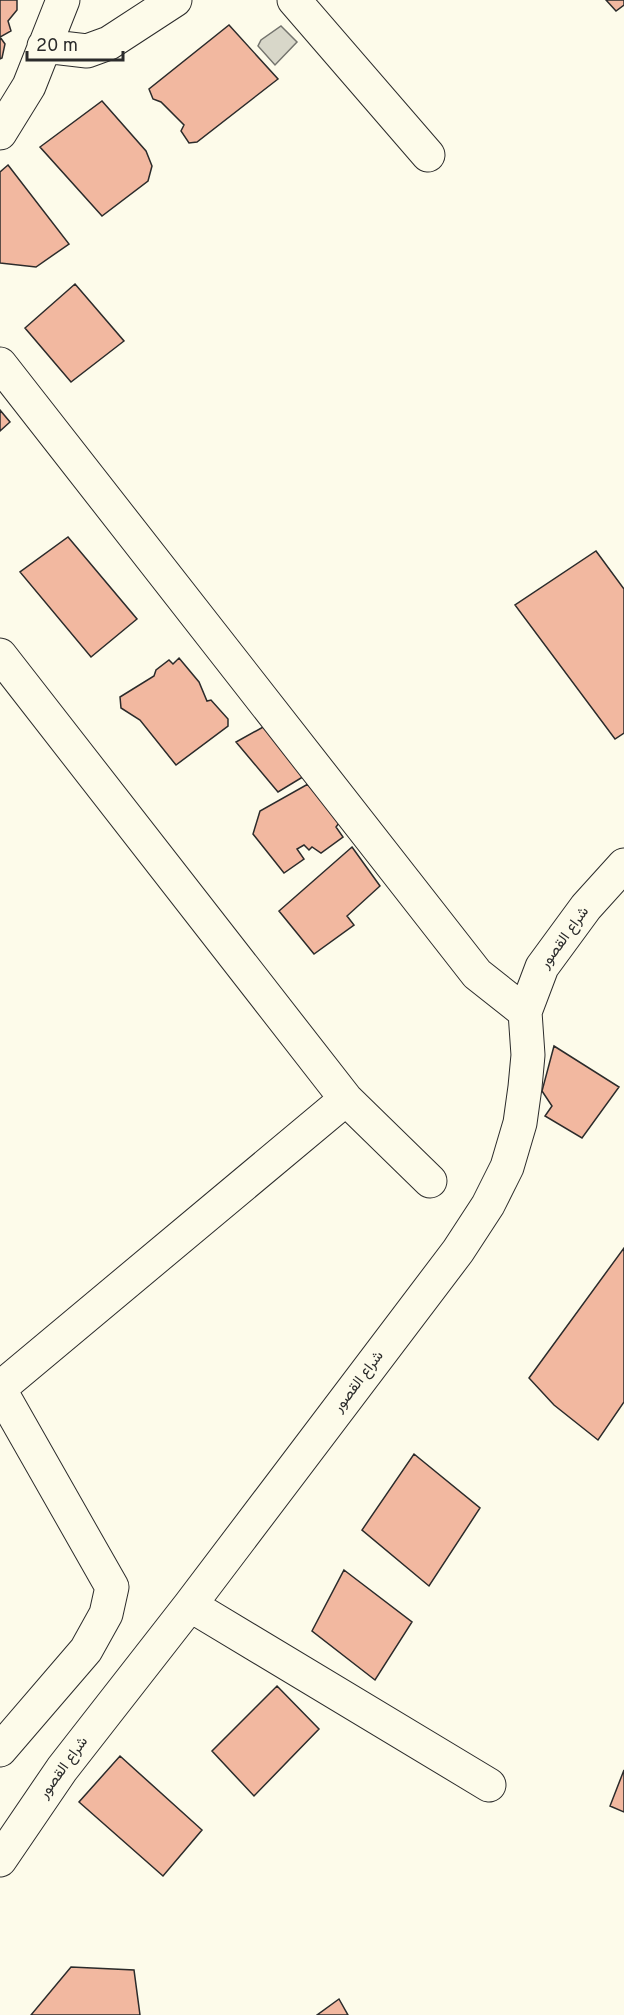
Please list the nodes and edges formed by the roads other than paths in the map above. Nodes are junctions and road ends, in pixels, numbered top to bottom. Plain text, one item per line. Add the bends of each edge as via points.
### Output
1 (63, 0) edge
2 (175, 0) edge
3 (294, 0) edge
4 (44, 46) junction
5 (0, 133) edge
6 (428, 154) dead end
7 (0, 364) edge
8 (0, 655) edge
9 (624, 865) edge
10 (525, 1012) junction
11 (346, 1099) junction
12 (430, 1181) dead end
13 (0, 1389) edge
14 (190, 1605) junction
15 (0, 1750) edge
16 (489, 1785) dead end
17 (0, 1860) edge

1 - 4 street
2 - 4 street via 109,43 87,51
3 - 6 street
4 - 5 street via 29,86
7 - 10 street via 477,974
8 - 11 street
9 - 10 street, شراع القصور via 586,907 542,967
10 - 14 street, شراع القصور via 528,1055 520,1123 507,1167 488,1205 458,1251
11 - 12 street
11 - 13 street
13 - 15 street via 112,1587 106,1614 86,1650
14 - 16 street
14 - 17 street, شراع القصور via 62,1769

